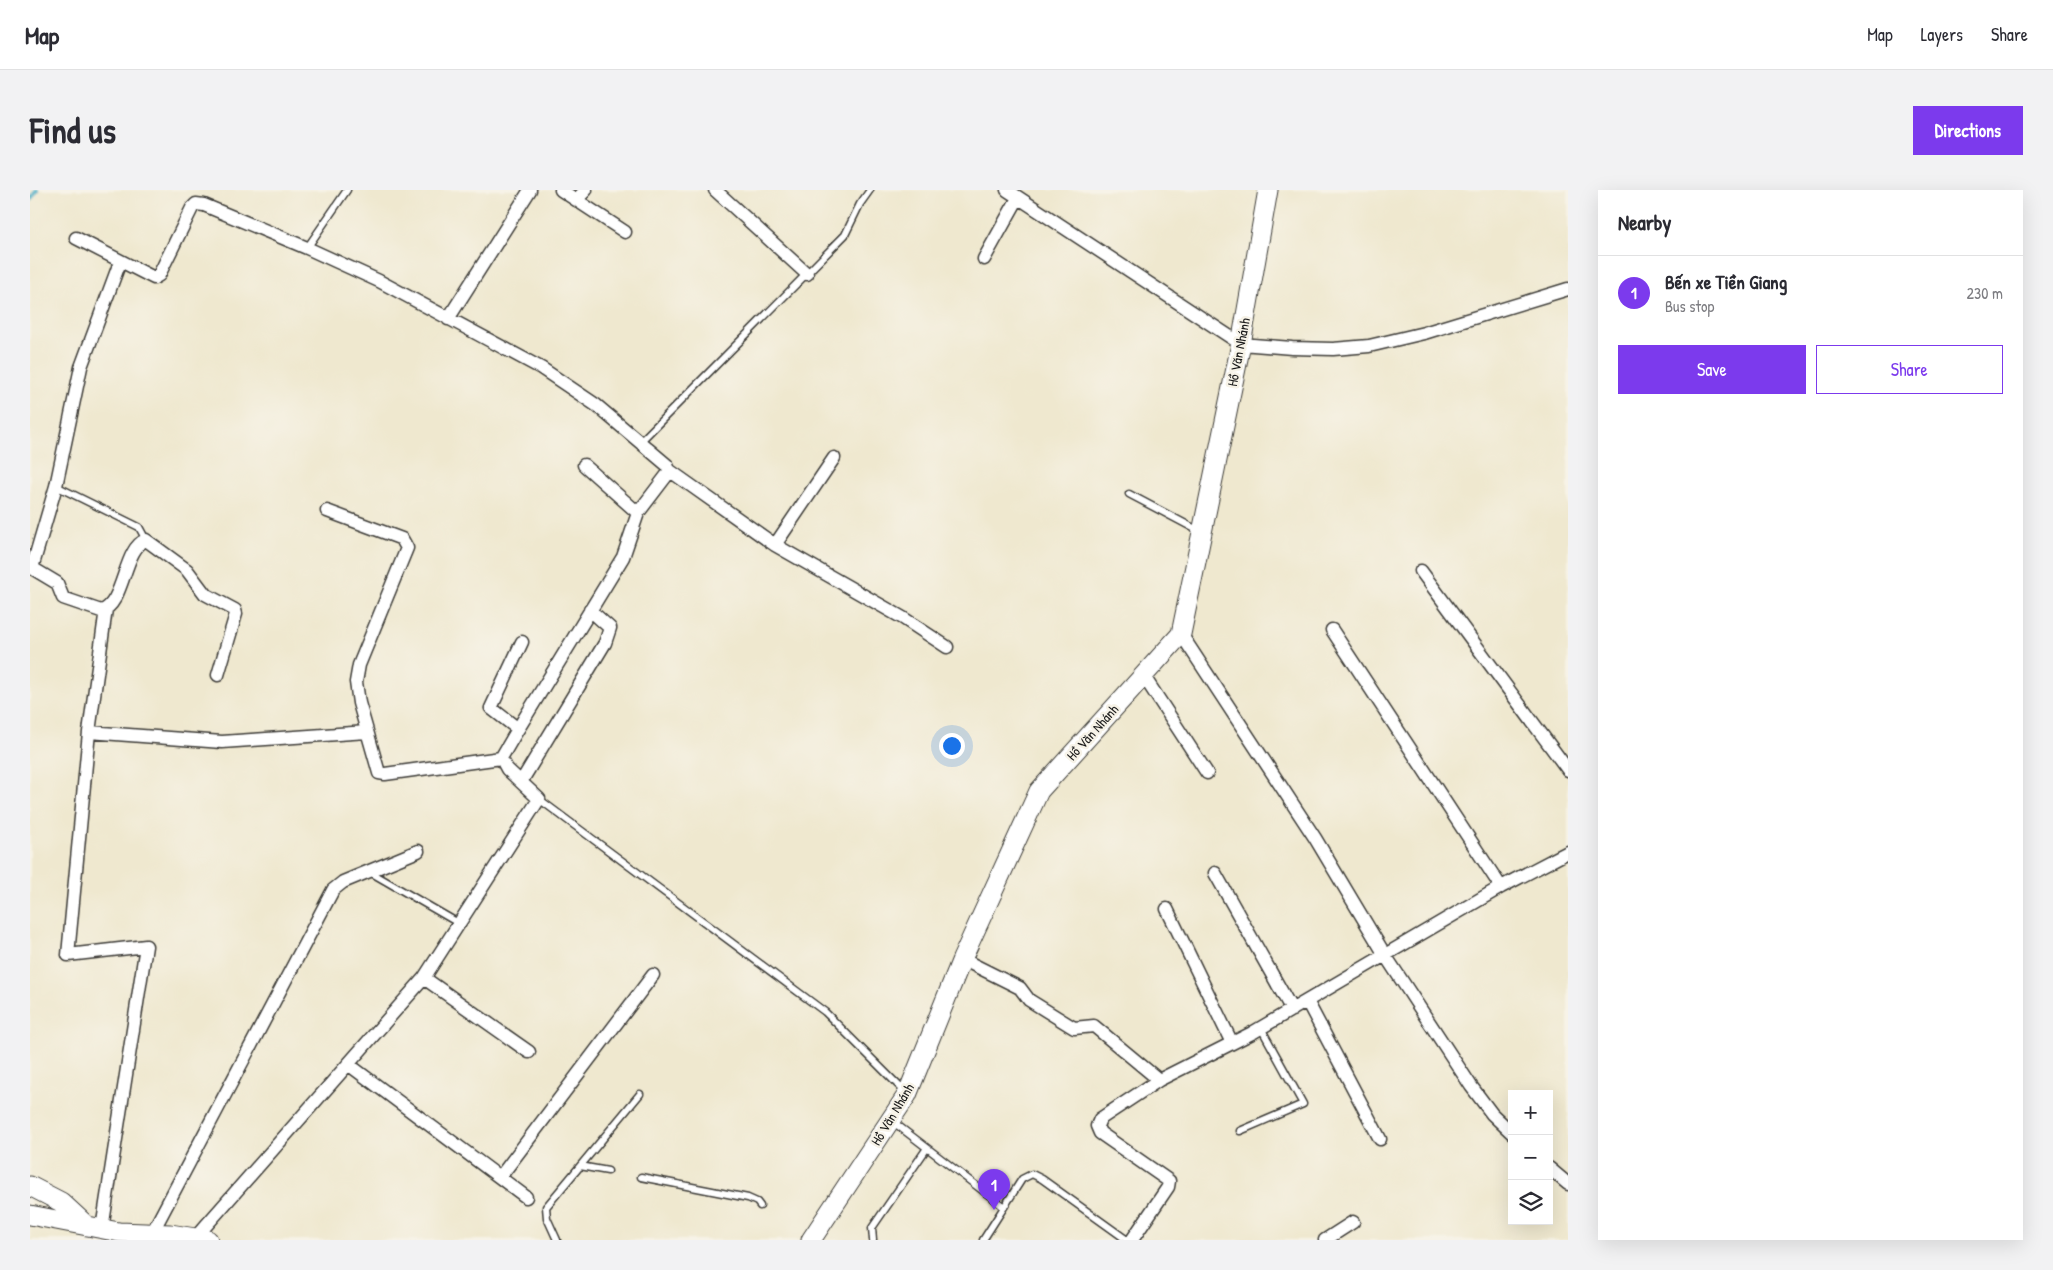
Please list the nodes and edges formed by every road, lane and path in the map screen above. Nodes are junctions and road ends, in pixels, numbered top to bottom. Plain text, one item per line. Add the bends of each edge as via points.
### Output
1 (347, 190) edge
2 (530, 190) edge
3 (561, 190) edge
4 (586, 190) edge
5 (715, 190) edge
6 (870, 190) edge
7 (1268, 190) edge
8 (1012, 193) edge
9 (576, 200) junction
10 (626, 232) dead end
11 (76, 238) dead end
12 (307, 248) junction
13 (984, 259) dead end
14 (120, 262) junction
15 (807, 274) junction
16 (1568, 289) edge
17 (448, 319) junction
18 (1240, 344) junction
19 (641, 441) junction
20 (834, 458) dead end
21 (584, 465) dead end
22 (669, 470) junction
23 (56, 486) junction
24 (1129, 494) dead end
25 (327, 511) dead end
26 (638, 513) junction
27 (1202, 532) junction
28 (146, 540) junction
29 (775, 544) junction
30 (1421, 571) dead end
31 (106, 609) junction
32 (590, 610) junction
33 (1332, 630) dead end
34 (1181, 634) junction
35 (522, 642) dead end
36 (947, 647) dead end
37 (218, 675) dead end
38 (1143, 675) junction
39 (518, 729) junction
40 (89, 732) junction
41 (367, 732) junction
42 (501, 758) junction
43 (1568, 770) edge
44 (1207, 773) dead end
45 (521, 782) junction
46 (539, 799) junction
47 (418, 851) dead end
48 (1568, 852) edge
49 (368, 872) junction
50 (1215, 873) dead end
51 (1501, 887) junction
52 (1167, 909) dead end
53 (460, 924) junction
54 (1385, 955) junction
55 (962, 959) junction
56 (653, 975) dead end
57 (424, 978) junction
58 (1306, 1001) junction
59 (1292, 1010) junction
60 (1261, 1028) junction
61 (1232, 1043) junction
62 (529, 1052) dead end
63 (348, 1064) junction
64 (1159, 1080) junction
65 (640, 1094) dead end
66 (907, 1095) junction
67 (890, 1120) junction
68 (1508, 1129) edge
69 (1240, 1132) dead end
70 (1380, 1139) dead end
71 (927, 1148) junction
72 (580, 1166) junction
73 (608, 1171) dead end
74 (1553, 1171) edge
75 (500, 1177) junction
76 (641, 1177) dead end
77 (1568, 1184) edge
78 (30, 1186) edge
79 (526, 1197) dead end
80 (760, 1206) dead end
81 (1004, 1207) junction
82 (30, 1215) edge
83 (1353, 1222) dead end
84 (103, 1229) junction
85 (144, 1237) edge
86 (201, 1239) edge
87 (870, 1239) edge
88 (557, 1240) edge
89 (811, 1240) edge
90 (983, 1240) edge
91 (1127, 1240) edge
92 (1132, 1240) edge
93 (1325, 1240) edge

1 - 12 lane
2 - 17 street
3 - 9 street
4 - 9 street
5 - 15 street
6 - 15 lane via 845,235
7 - 18 street, Hồ Văn Nhánh
8 - 13 street
8 - 18 street
9 - 10 street
11 - 14 street
12 - 14 street via 196,204 159,275 150,277
12 - 17 street
14 - 23 street via 82,367
15 - 19 lane
16 - 18 street via 1424,333 1369,346 1333,349
17 - 19 street via 541,368 596,405
18 - 27 street, Hồ Văn Nhánh
19 - 22 street
20 - 29 street
21 - 26 street
22 - 26 street
22 - 29 street
23 - 28 lane via 139,527
23 - 31 street via 32,568 56,583 64,598
24 - 27 lane
25 - 41 street via 402,539 407,548 357,674
26 - 32 street via 629,544
27 - 34 street, Hồ Văn Nhánh
28 - 31 street via 137,546
28 - 37 street via 188,570 205,594 235,610
29 - 36 street
30 - 43 street
31 - 40 street
32 - 39 street
32 - 45 street via 610,628 605,643
33 - 51 street
34 - 38 street, Hồ Văn Nhánh
34 - 54 street via 1315,838
35 - 39 street via 491,708
38 - 44 street
38 - 55 street, Hồ Văn Nhánh via 1039,791
39 - 42 street
40 - 41 street via 222,742
40 - 84 street via 68,955 146,946
41 - 42 street via 377,769 385,774
42 - 45 street
45 - 46 street
46 - 53 street
46 - 66 lane via 826,1012
47 - 49 street
48 - 51 street
49 - 53 lane
49 - 85 street via 332,890
50 - 59 street
51 - 54 street
52 - 61 street
53 - 57 street
54 - 58 street
54 - 68 street via 1471,1086
55 - 64 street via 1020,988 1028,1000 1074,1028 1094,1026
55 - 66 street, Hồ Văn Nhánh
56 - 75 street
57 - 62 street
57 - 63 street
58 - 59 street
58 - 70 street
59 - 60 street
60 - 61 street
60 - 69 lane via 1303,1104
61 - 64 street
63 - 75 street
63 - 86 street
64 - 92 street via 1100,1120 1097,1126 1100,1133 1169,1181
65 - 72 lane
66 - 67 street, Hồ Văn Nhánh
67 - 71 lane
67 - 89 street, Hồ Văn Nhánh
71 - 81 lane
71 - 87 lane via 872,1228
72 - 73 lane
72 - 88 lane via 546,1207 547,1218
74 - 77 street
75 - 79 street
76 - 80 lane via 748,1198
78 - 84 street
81 - 90 lane
81 - 91 lane via 1022,1179 1032,1174
82 - 84 street
83 - 93 street
84 - 85 street
85 - 86 street

